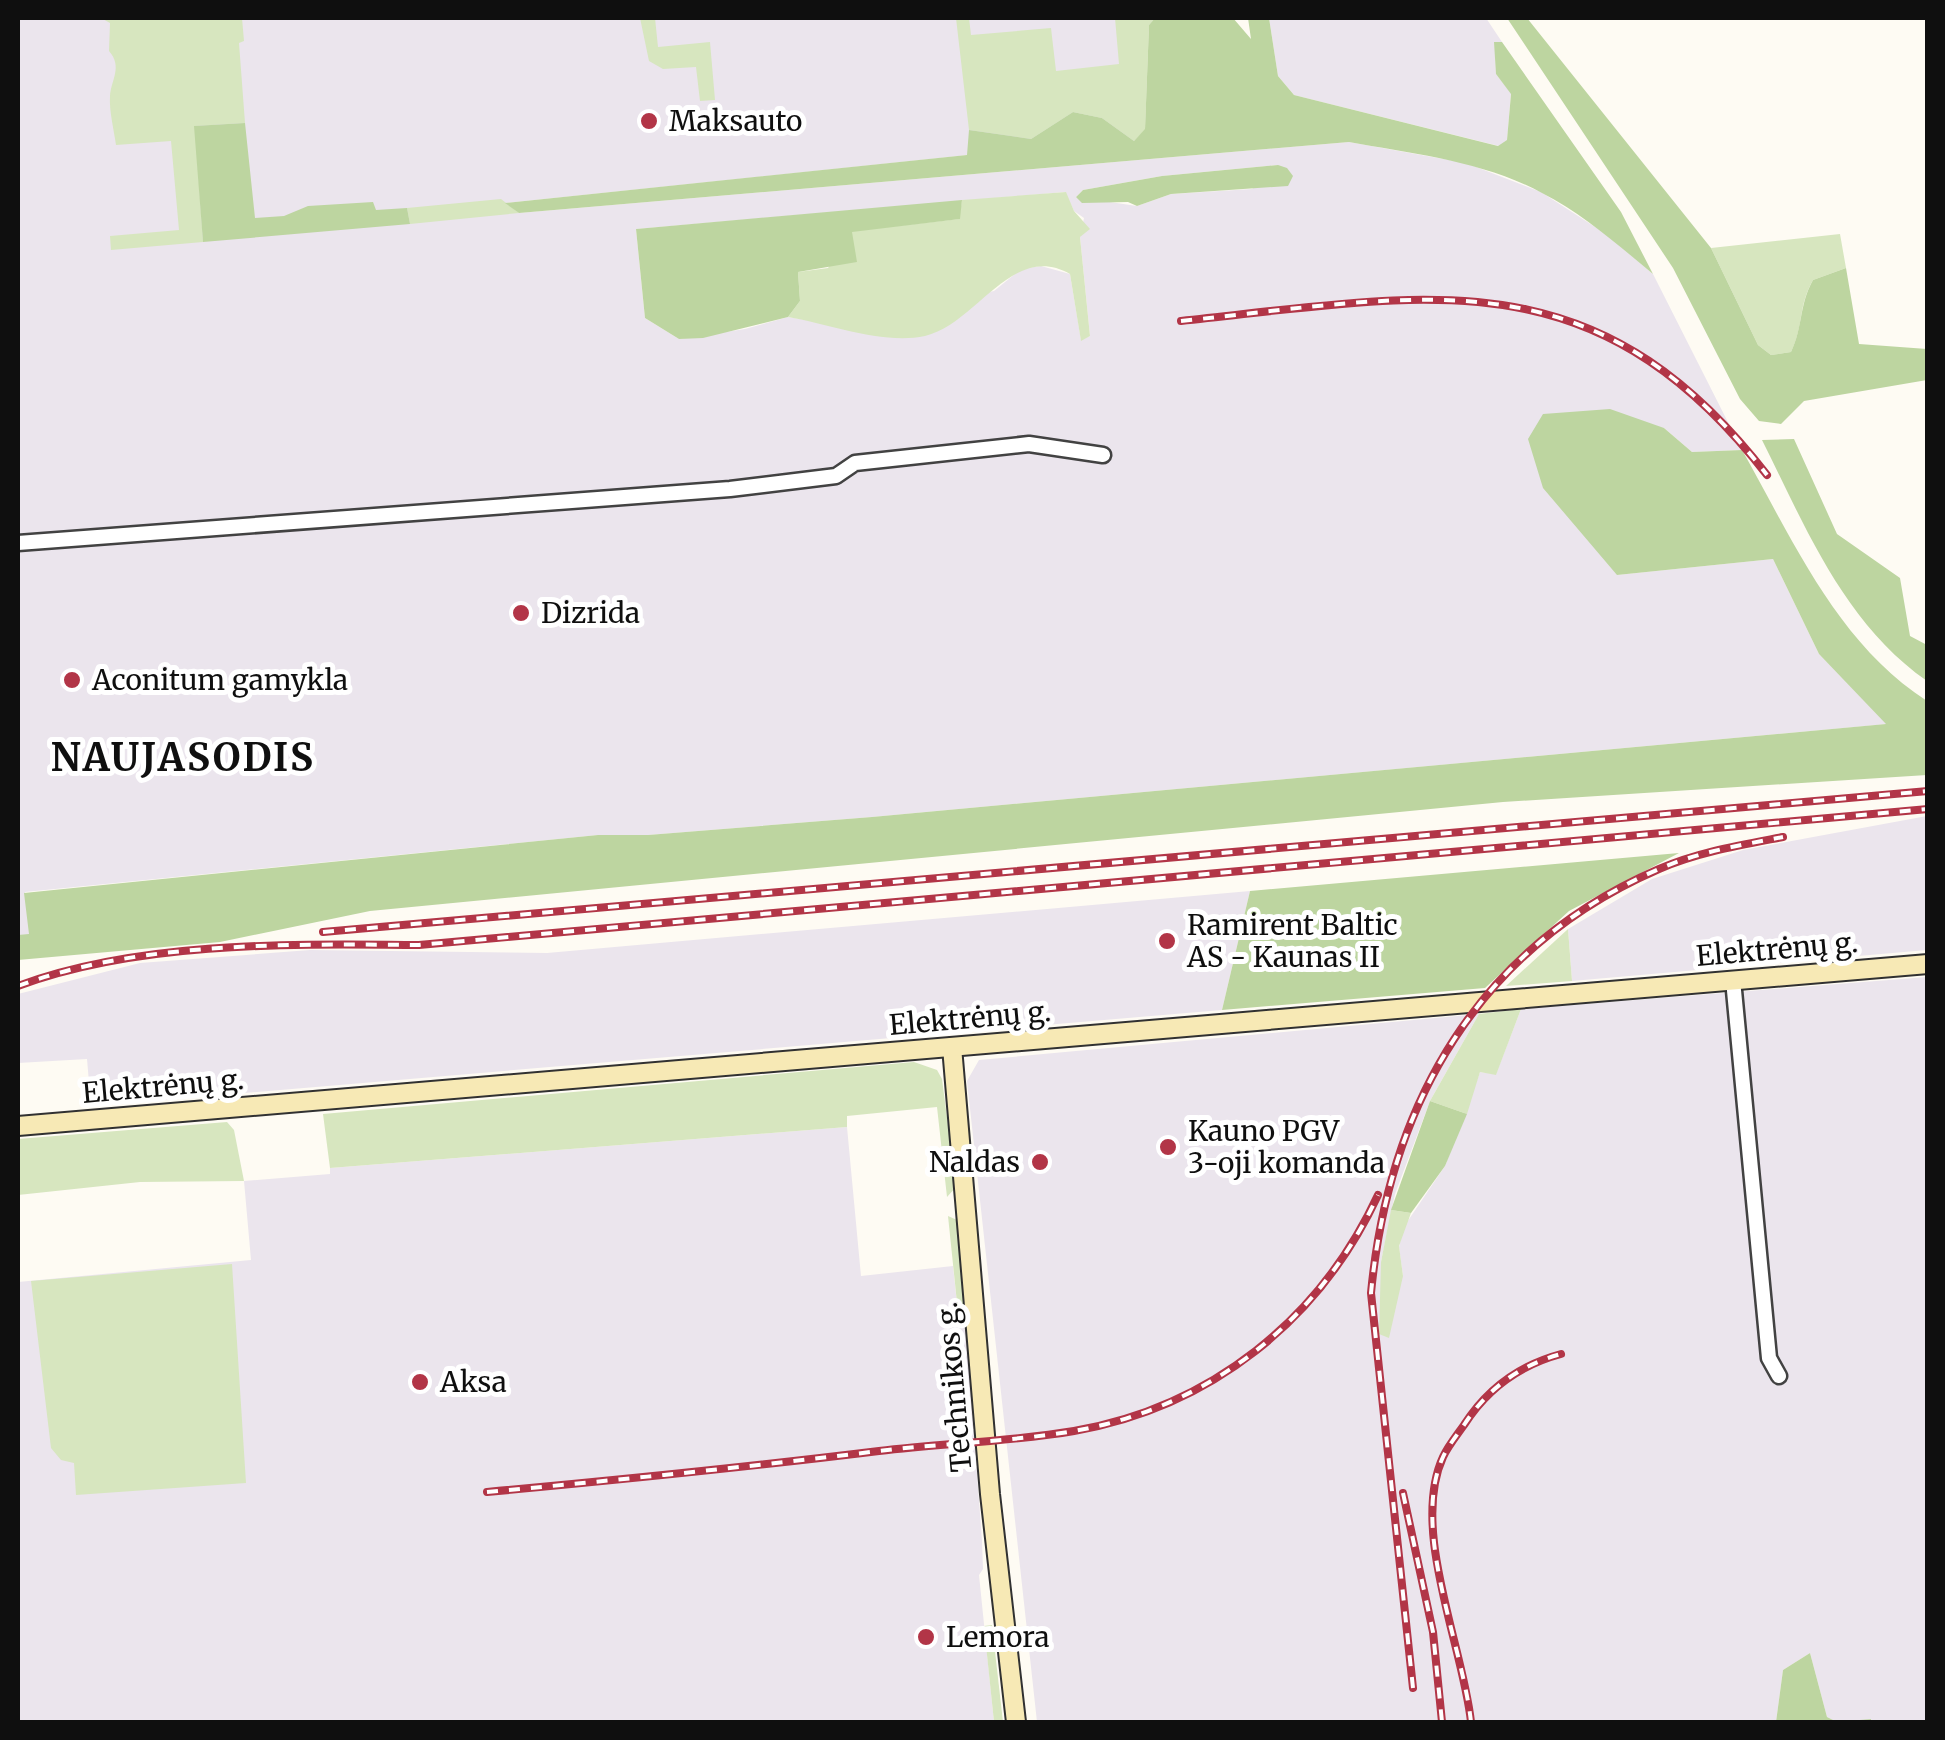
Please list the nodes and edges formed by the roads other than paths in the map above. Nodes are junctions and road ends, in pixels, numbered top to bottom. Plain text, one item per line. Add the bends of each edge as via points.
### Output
1 (1103, 455) dead end
2 (18, 543) edge
3 (1928, 964) edge
4 (1733, 980) junction
5 (952, 1047) junction
6 (18, 1126) edge
7 (1779, 1376) dead end
8 (1016, 1722) edge

1 - 2 street via 1028,444 855,464 836,476 730,489
3 - 4 street, Elektrėnų g.
4 - 5 street, Elektrėnų g.
4 - 7 street via 1769,1358
5 - 6 street, Elektrėnų g.
5 - 8 street, Technikos g.

